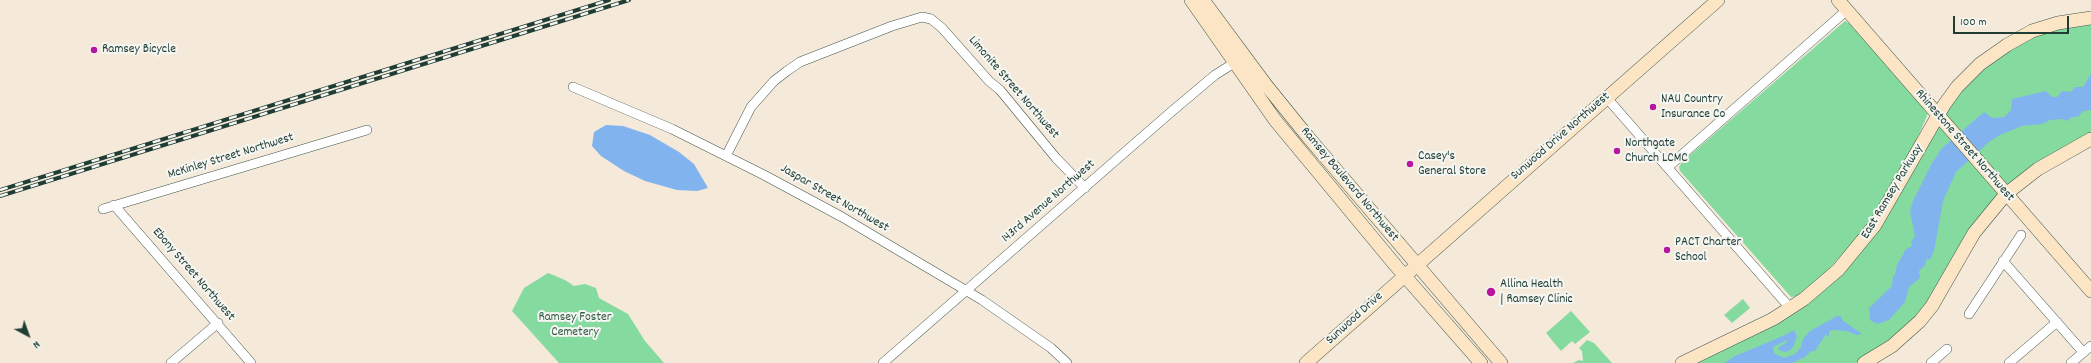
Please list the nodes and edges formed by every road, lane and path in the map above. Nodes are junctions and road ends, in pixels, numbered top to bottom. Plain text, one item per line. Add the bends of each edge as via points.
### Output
1 (1190, 0) edge
2 (1203, 0) edge
3 (1718, 0) edge
4 (1838, 0) edge
5 (1847, 10) junction
6 (2091, 18) edge
7 (1234, 63) junction
8 (573, 87) dead end
9 (1606, 97) junction
10 (1938, 116) junction
11 (367, 130) dead end
12 (2091, 139) edge
13 (726, 156) junction
14 (1668, 167) junction
15 (1084, 188) junction
16 (2006, 194) junction
17 (114, 205) junction
18 (102, 209) dead end
19 (2021, 235) dead end
20 (2003, 261) junction
21 (1417, 265) junction
22 (1405, 276) junction
23 (966, 290) junction
24 (2091, 291) edge
25 (1790, 308) junction
26 (1970, 314) dead end
27 (2057, 322) junction
28 (218, 323) junction
29 (2091, 346) edge
30 (1947, 349) dead end
31 (2083, 352) junction
32 (2075, 362) edge
33 (171, 363) edge
34 (252, 363) edge
35 (882, 363) edge
36 (1067, 363) edge
37 (1306, 363) edge
38 (1481, 363) edge
39 (1502, 363) edge
40 (1683, 363) edge
41 (1864, 363) edge
42 (1931, 363) edge
43 (2009, 363) edge

1 - 7 street, Ramsey Boulevard Northwest
2 - 21 street, Ramsey Boulevard Northwest via 1266,85
3 - 9 street, Sunwood Drive Northwest
4 - 5 street, Rhinestone Street Northwest
5 - 10 street, Rhinestone Street Northwest
5 - 14 street
6 - 10 street, East Ramsey Parkway via 2039,29 2007,45 1964,79
7 - 15 street, 143rd Avenue Northwest via 1207,82
7 - 22 street, Ramsey Boulevard Northwest via 1275,120
8 - 13 street, Jaspar Street Northwest via 672,129
9 - 14 street
9 - 21 street, Sunwood Drive Northwest
10 - 16 street, Rhinestone Street Northwest
10 - 25 street, East Ramsey Parkway via 1887,206 1863,242 1820,286
11 - 17 street, McKinley Street Northwest
12 - 16 street via 2038,169
13 - 15 street, Limonite Street Northwest via 751,107 774,81 800,62 916,18 931,19 1000,90
13 - 23 street, Jaspar Street Northwest via 842,217
14 - 25 street
15 - 23 street, 143rd Avenue Northwest
16 - 24 street, Rhinestone Street Northwest
16 - 41 street via 1974,233 1932,306 1920,321 1892,346
17 - 18 street, McKinley Street Northwest
17 - 28 street, Ebony Street Northwest
19 - 20 street
20 - 26 street
20 - 27 street
21 - 22 street, Sunwood Drive Northwest
21 - 39 street, Ramsey Boulevard Northwest
22 - 37 street, Sunwood Drive
22 - 38 street, Ramsey Boulevard Northwest
23 - 35 street, 143rd Avenue Northwest
23 - 36 street, Jaspar Street Northwest via 1051,348
25 - 40 street, East Ramsey Parkway via 1754,329
27 - 31 street
27 - 43 street
28 - 33 street
28 - 34 street, Ebony Street Northwest
29 - 31 street
30 - 42 street
31 - 32 street

